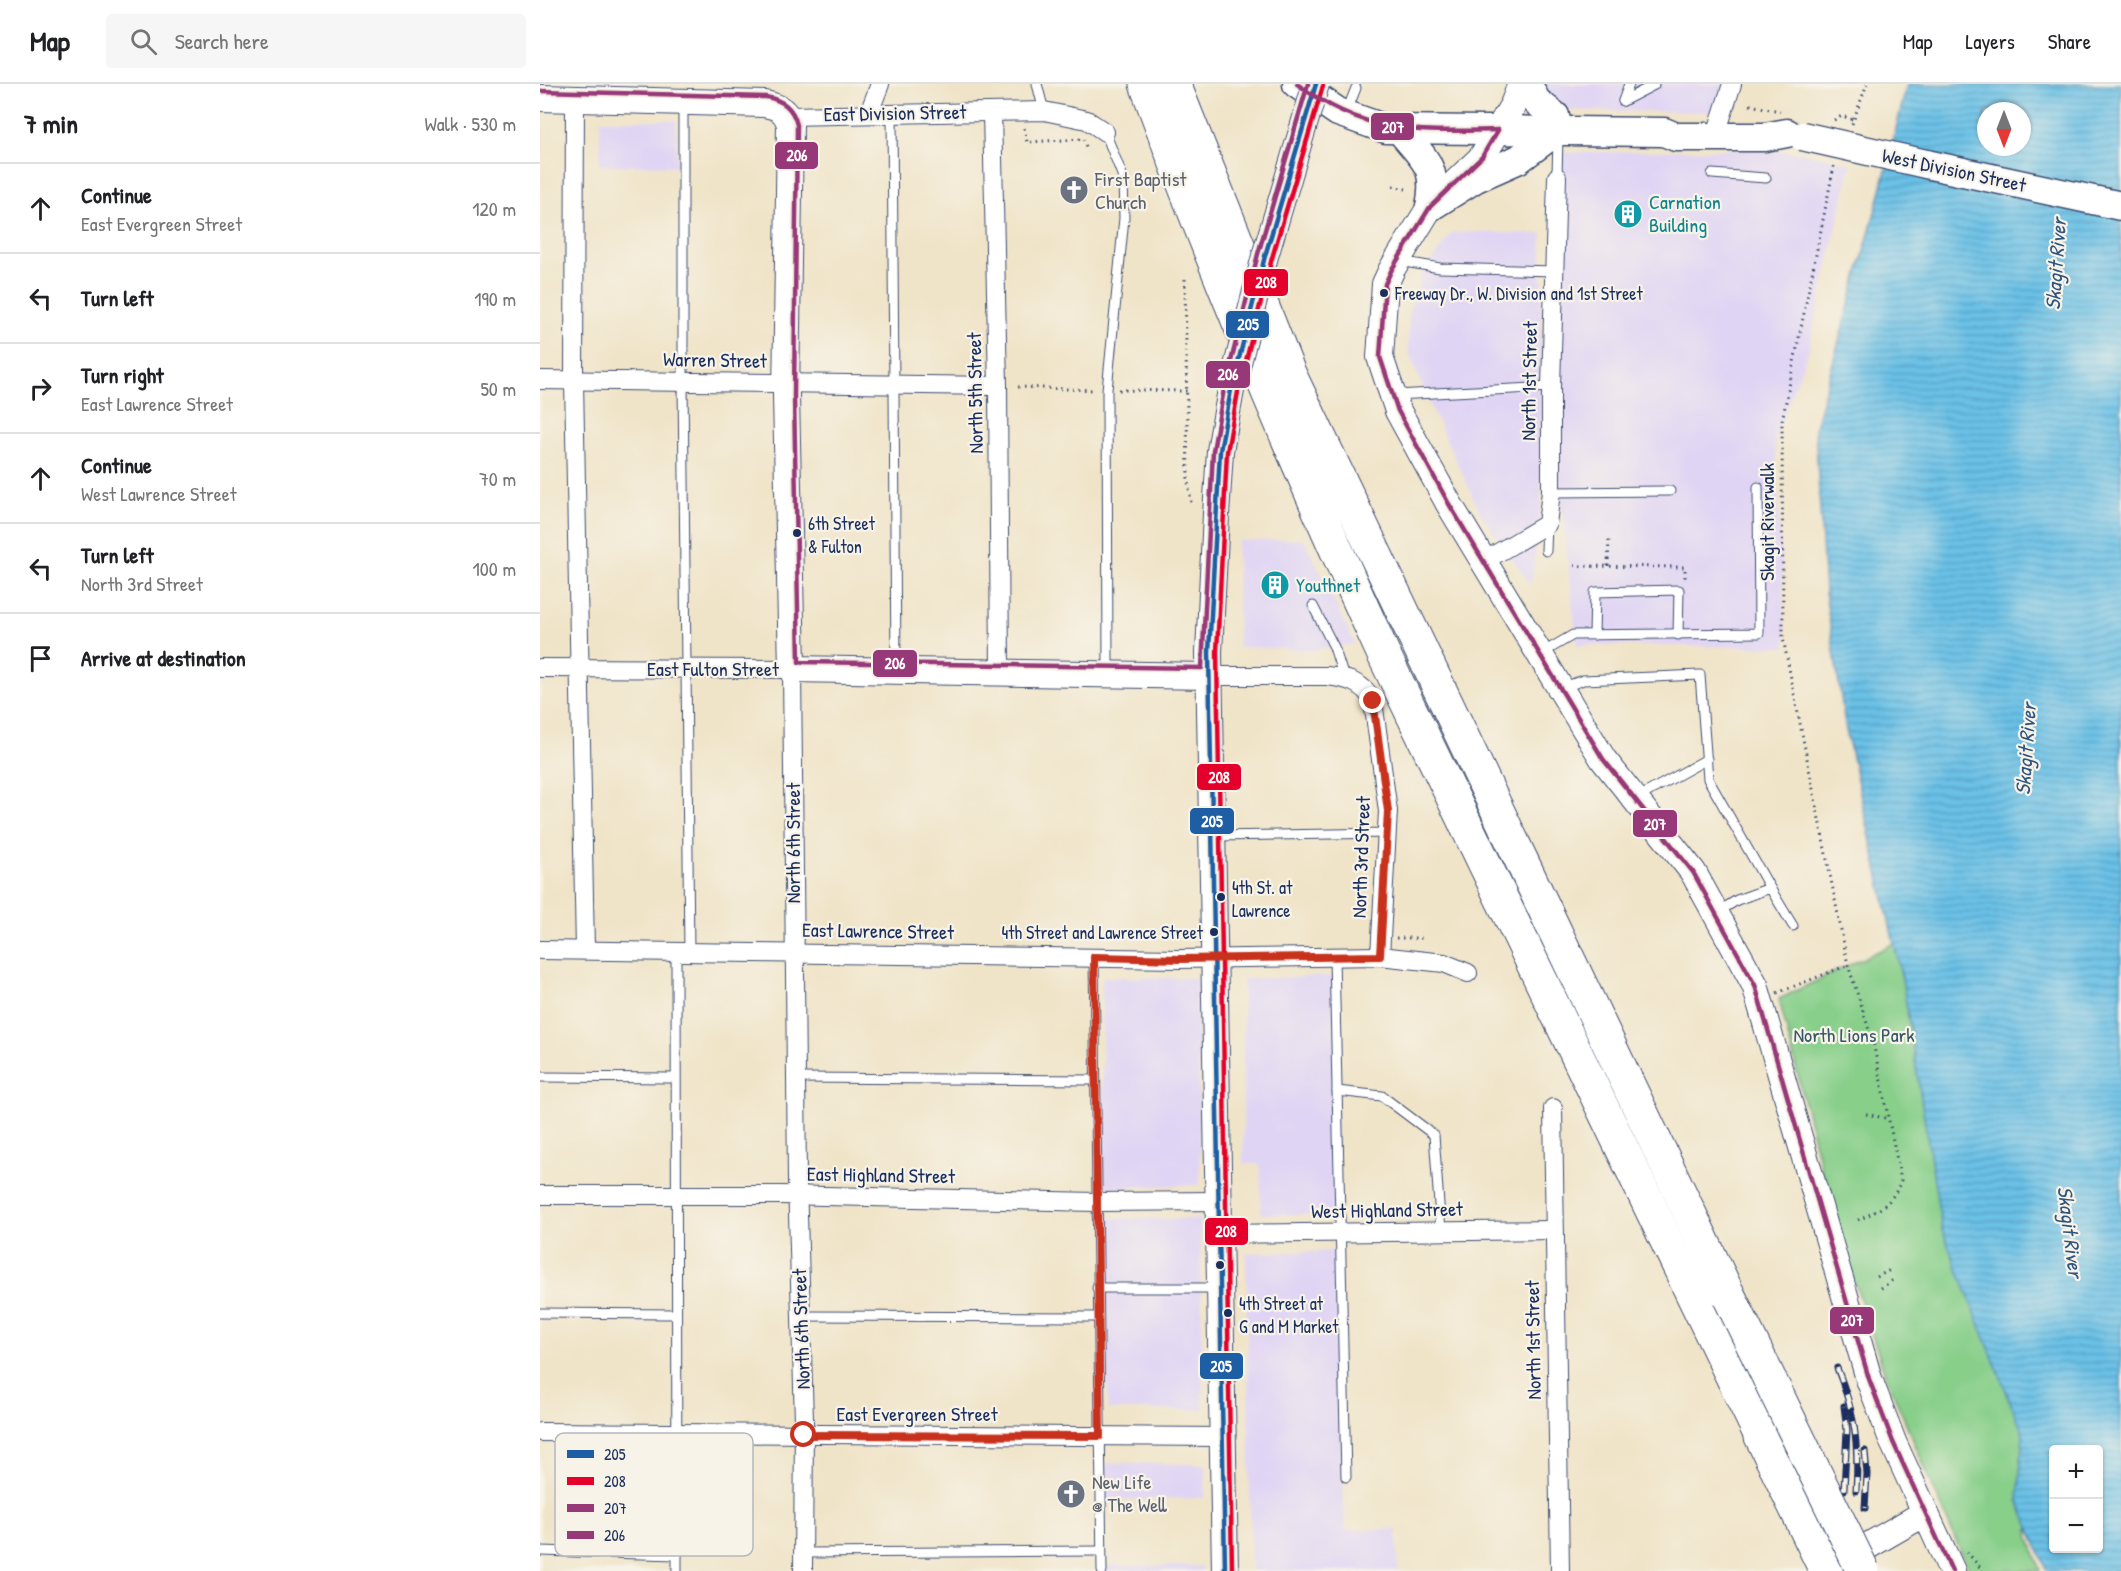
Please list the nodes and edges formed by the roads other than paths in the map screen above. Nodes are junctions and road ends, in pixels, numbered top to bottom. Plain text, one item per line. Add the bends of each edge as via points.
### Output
1 (880, 84) edge
2 (1037, 84) edge
3 (1137, 84) edge
4 (1146, 84) edge
5 (1174, 84) edge
6 (1297, 84) edge
7 (1316, 84) edge
8 (1521, 84) edge
9 (1528, 84) edge
10 (1629, 84) edge
11 (1732, 84) edge
12 (1654, 85) edge
13 (1356, 88) dead end
14 (575, 91) edge
15 (683, 93) edge
16 (540, 98) edge
17 (1044, 111) junction
18 (992, 112) junction
19 (869, 113) junction
20 (892, 113) junction
21 (1345, 115) junction
22 (788, 116) junction
23 (1719, 125) junction
24 (1400, 130) junction
25 (1498, 130) junction
26 (1558, 130) junction
27 (1105, 132) joint
28 (1664, 132) junction
29 (1795, 135) junction
30 (1175, 162) junction
31 (1712, 174) dead end
32 (1557, 177) joint
33 (1766, 178) dead end
34 (2121, 206) edge
35 (1430, 207) junction
36 (1397, 260) junction
37 (1554, 272) junction
38 (540, 380) edge
39 (574, 381) junction
40 (683, 382) junction
41 (786, 382) junction
42 (893, 384) junction
43 (998, 386) junction
44 (1551, 387) junction
45 (1393, 395) junction
46 (1758, 487) dead end
47 (1670, 491) dead end
48 (1551, 492) junction
49 (1547, 524) junction
50 (1546, 551) dead end
51 (1484, 561) junction
52 (1313, 606) dead end
53 (1594, 634) junction
54 (1678, 635) junction
55 (1540, 654) junction
56 (540, 668) edge
57 (581, 668) junction
58 (687, 668) junction
59 (792, 669) junction
60 (897, 671) junction
61 (1000, 673) junction
62 (1108, 675) junction
63 (1210, 676) junction
64 (1344, 678) junction
65 (1561, 688) junction
66 (1707, 759) junction
67 (1635, 800) junction
68 (1387, 833) junction
69 (1213, 836) junction
70 (1770, 888) junction
71 (1716, 913) junction
72 (1793, 926) dead end
73 (540, 950) edge
74 (585, 950) junction
75 (683, 952) junction
76 (794, 952) junction
77 (1380, 956) junction
78 (1094, 957) junction
79 (1334, 957) junction
80 (1215, 959) junction
81 (1468, 973) dead end
82 (540, 1077) edge
83 (674, 1078) junction
84 (796, 1078) junction
85 (1095, 1080) junction
86 (1337, 1091) junction
87 (1553, 1108) dead end
88 (540, 1195) edge
89 (798, 1195) junction
90 (677, 1197) junction
91 (1220, 1201) junction
92 (1096, 1202) junction
93 (1553, 1230) junction
94 (1441, 1232) junction
95 (1339, 1233) junction
96 (1221, 1234) junction
97 (1097, 1288) junction
98 (1221, 1288) junction
99 (1716, 1305) junction
100 (540, 1313) edge
101 (675, 1314) junction
102 (800, 1316) junction
103 (1098, 1317) junction
104 (540, 1432) edge
105 (678, 1433) joint
106 (753, 1434) edge
107 (804, 1435) junction
108 (1100, 1436) junction
109 (1223, 1437) junction
110 (1346, 1477) dead end
111 (1925, 1513) junction
112 (540, 1551) edge
113 (555, 1551) edge
114 (1101, 1551) junction
115 (803, 1562) edge
116 (1102, 1571) edge
117 (1225, 1571) edge
118 (1560, 1571) edge
119 (1826, 1571) edge
120 (1831, 1571) edge
121 (1863, 1571) edge
122 (1952, 1571) edge

1 - 19 street
2 - 17 lane
3 - 30 highway
4 - 30 highway
5 - 99 highway via 1289,373
6 - 21 main road, West Division Street
7 - 63 street, bridge via 1265,256 1220,451
8 - 25 street
9 - 26 main road via 1536,101 1555,116
10 - 12 lane via 1623,101
11 - 23 street
13 - 21 lane
14 - 15 street, East Division Street
14 - 16 street, East Division Street
14 - 39 street
15 - 22 street, East Division Street via 777,106
15 - 40 lane
17 - 18 street, East Division Street
17 - 27 street, East Division Street via 1087,120
18 - 20 street, East Division Street
18 - 43 street, North 5th Street
19 - 20 street, East Division Street
19 - 22 street, East Division Street
20 - 42 lane
21 - 24 main road, West Division Street
22 - 41 street, North 6th Street
23 - 28 main road, West Division Street via 1676,125
23 - 29 main road, West Division Street via 1766,126
24 - 25 main road, West Division Street
24 - 35 main road via 1432,170
25 - 26 main road, West Division Street
25 - 35 street via 1482,157
26 - 28 main road, West Division Street
26 - 32 lane, North 1st Street
26 - 35 main road via 1519,159 1476,178
27 - 62 lane via 1123,177 1124,218 1107,390
28 - 29 main road, West Division Street via 1676,137
29 - 34 main road, West Division Street, bridge
30 - 99 highway via 1331,541
31 - 33 lane
32 - 37 street, North 1st Street
35 - 36 street
36 - 37 lane via 1440,268
36 - 45 street via 1385,284 1380,357
37 - 44 street, North 1st Street
38 - 39 street, Warren Street
39 - 40 street, Warren Street
39 - 57 street
40 - 41 street, Warren Street
40 - 58 lane
41 - 42 street, Warren Street
41 - 59 street, North 6th Street
42 - 43 street, Warren Street
42 - 60 lane
43 - 61 street, North 5th Street
44 - 45 lane
44 - 48 street, North 1st Street
45 - 51 street via 1443,494
46 - 54 lane via 1759,633
47 - 48 lane
48 - 49 street, North 1st Street
49 - 50 lane
49 - 51 street
51 - 55 street
52 - 64 lane via 1334,647
53 - 54 lane
53 - 54 lane via 1595,592 1679,590
53 - 55 lane via 1573,635
55 - 65 street
56 - 57 street, East Fulton Street
57 - 58 street, East Fulton Street
57 - 74 street
58 - 59 street, East Fulton Street
58 - 75 lane
59 - 60 street, East Fulton Street
59 - 76 street, North 6th Street
60 - 61 street, East Fulton Street
61 - 62 street, East Fulton Street
62 - 63 street, East Fulton Street
63 - 64 street
63 - 69 street
64 - 68 street, North 3rd Street via 1367,689 1373,701 1388,811
65 - 66 lane via 1584,680 1700,675
65 - 67 street via 1603,759
66 - 67 lane
66 - 70 lane via 1708,779
67 - 71 street via 1693,872
68 - 69 lane
68 - 77 street, North 3rd Street
69 - 80 street
70 - 71 lane
70 - 72 lane
71 - 111 street via 1755,985 1869,1378
73 - 74 street, East Lawrence Street
74 - 75 street, East Lawrence Street
75 - 76 street, East Lawrence Street
75 - 83 lane
76 - 78 street, East Lawrence Street
76 - 84 street, North 6th Street
77 - 79 street, East Lawrence Street
77 - 81 street, East Lawrence Street via 1444,963
78 - 80 street, East Lawrence Street
78 - 85 lane
79 - 80 street, East Lawrence Street
79 - 86 lane
80 - 91 street
82 - 83 lane
83 - 90 lane
84 - 85 lane
84 - 89 street, North 6th Street
85 - 92 lane
86 - 94 lane via 1382,1096 1434,1135
86 - 95 lane
87 - 93 street, North 1st Street
88 - 90 street, East Highland Street
89 - 90 street, East Highland Street
89 - 92 street, East Highland Street
89 - 102 street, North 6th Street
90 - 101 lane
91 - 92 street, East Highland Street
91 - 96 street
92 - 97 lane
93 - 94 street, West Highland Street
93 - 118 street, North 1st Street
94 - 95 street, West Highland Street
95 - 96 street, West Highland Street
95 - 110 lane
96 - 98 street
97 - 98 lane
97 - 103 lane
98 - 109 street
99 - 119 highway
99 - 121 highway, bridge
100 - 101 lane
101 - 105 lane
102 - 103 lane
102 - 107 street, North 6th Street
103 - 108 lane
104 - 105 street, East Evergreen Street
106 - 107 street, East Evergreen Street
107 - 108 street, East Evergreen Street
107 - 115 street, North 6th Street
108 - 109 street, East Evergreen Street
108 - 114 lane
109 - 117 street
111 - 120 street via 1835,1565
111 - 122 street
112 - 113 lane
114 - 115 lane
114 - 116 lane

